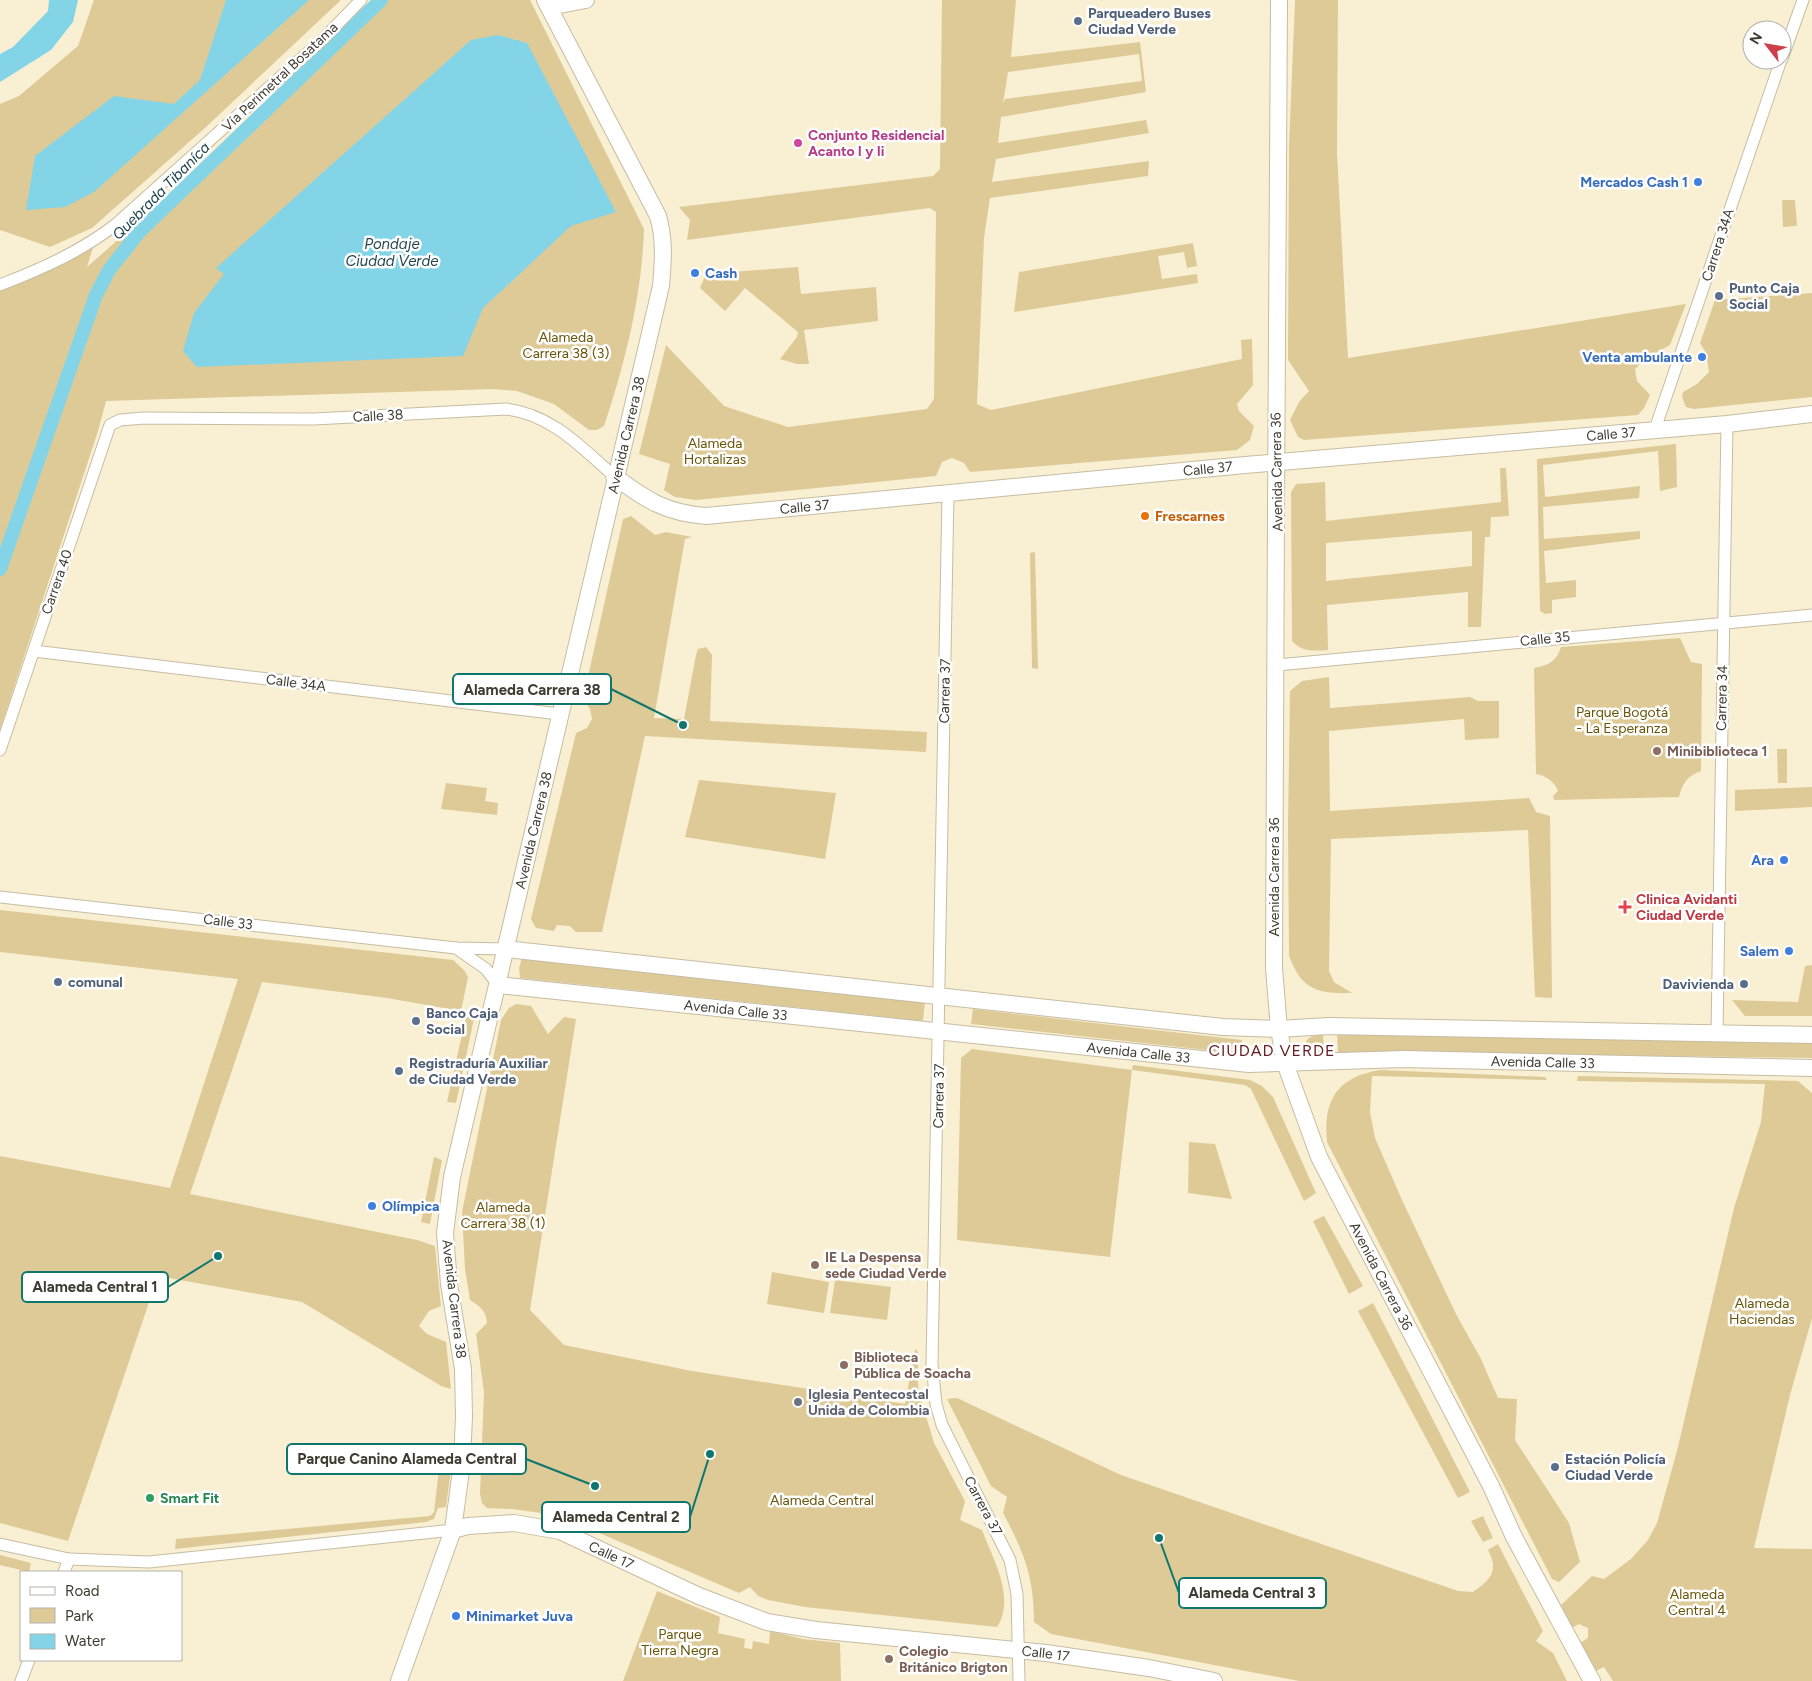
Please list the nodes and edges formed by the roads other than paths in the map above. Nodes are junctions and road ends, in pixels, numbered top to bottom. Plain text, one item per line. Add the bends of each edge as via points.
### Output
1 (362, 0) edge
2 (586, 0) edge
3 (1279, 0) edge
4 (1803, 0) edge
5 (547, 4) edge
6 (1792, 31) edge
7 (1778, 70) edge
8 (0, 285) edge
9 (1812, 414) edge
10 (120, 420) joint
11 (1727, 424) junction
12 (1655, 430) junction
13 (1277, 463) junction
14 (614, 476) junction
15 (948, 493) junction
16 (1812, 616) edge
17 (1723, 625) junction
18 (34, 651) junction
19 (1277, 665) junction
20 (559, 714) junction
21 (0, 750) edge
22 (0, 896) edge
23 (456, 948) junction
24 (506, 948) junction
25 (498, 985) junction
26 (940, 996) junction
27 (1279, 1028) junction
28 (940, 1030) junction
29 (1717, 1033) junction
30 (1812, 1035) edge
31 (1285, 1063) junction
32 (1812, 1068) edge
33 (454, 1530) junction
34 (0, 1544) edge
35 (69, 1559) junction
36 (64, 1571) edge
37 (1018, 1650) junction
38 (29, 1661) edge
39 (21, 1681) edge
40 (399, 1681) edge
41 (1019, 1681) edge
42 (1214, 1681) edge
43 (1592, 1681) edge

1 - 8 street, Vía Perimetral Bosatama via 115,226 95,241 47,266
2 - 5 main road
3 - 13 main road, Avenida Carrera 36
4 - 6 street, Carrera 34A
5 - 14 main road, Avenida Carrera 38 via 650,199 664,244 661,286
7 - 12 street, Carrera 34A
9 - 11 main road, Calle 37
10 - 14 street, Calle 38 via 314,419 513,410 555,426
10 - 18 street, Carrera 40 via 110,425
11 - 12 main road, Calle 37
11 - 17 street, Carrera 34
12 - 13 main road, Calle 37
13 - 15 main road, Calle 37
13 - 19 main road, Avenida Carrera 36
14 - 15 main road, Calle 37 via 655,505 679,513 706,516
14 - 20 main road, Avenida Carrera 38
15 - 26 street, Carrera 37
16 - 17 street, Calle 35
17 - 19 street, Calle 35
17 - 29 street, Carrera 34
18 - 20 street, Calle 34A
18 - 21 street, Carrera 40
19 - 27 main road, Avenida Carrera 36 via 1274,968
20 - 24 main road, Avenida Carrera 38
22 - 23 street, Calle 33
23 - 24 street, Calle 33
23 - 25 street, Calle 33 via 486,969
24 - 25 main road, Avenida Carrera 38
24 - 26 main road
25 - 28 main road, Avenida Calle 33
25 - 33 main road, Avenida Carrera 38 via 452,1177 446,1219 448,1270 463,1369 463,1450
26 - 27 main road via 1200,1025
26 - 28 street, Carrera 37
27 - 29 main road via 1328,1026
27 - 31 main road, Avenida Carrera 36
28 - 31 main road, Avenida Calle 33 via 1215,1061
28 - 37 street, Carrera 37 via 936,1404 948,1439 1010,1560 1017,1594
29 - 30 main road
31 - 32 main road, Avenida Calle 33 via 1404,1059
31 - 43 main road, Avenida Carrera 36 via 1327,1176
33 - 35 street, Calle 17 via 182,1560 121,1562
33 - 37 main road, Calle 17 via 514,1522 560,1531 699,1596 764,1621 803,1628
33 - 40 main road, Avenida Carrera 38
34 - 35 street, Calle 17
35 - 36 street
37 - 41 street, Carrera 37
37 - 42 main road, Calle 17 via 1120,1663
38 - 39 street

